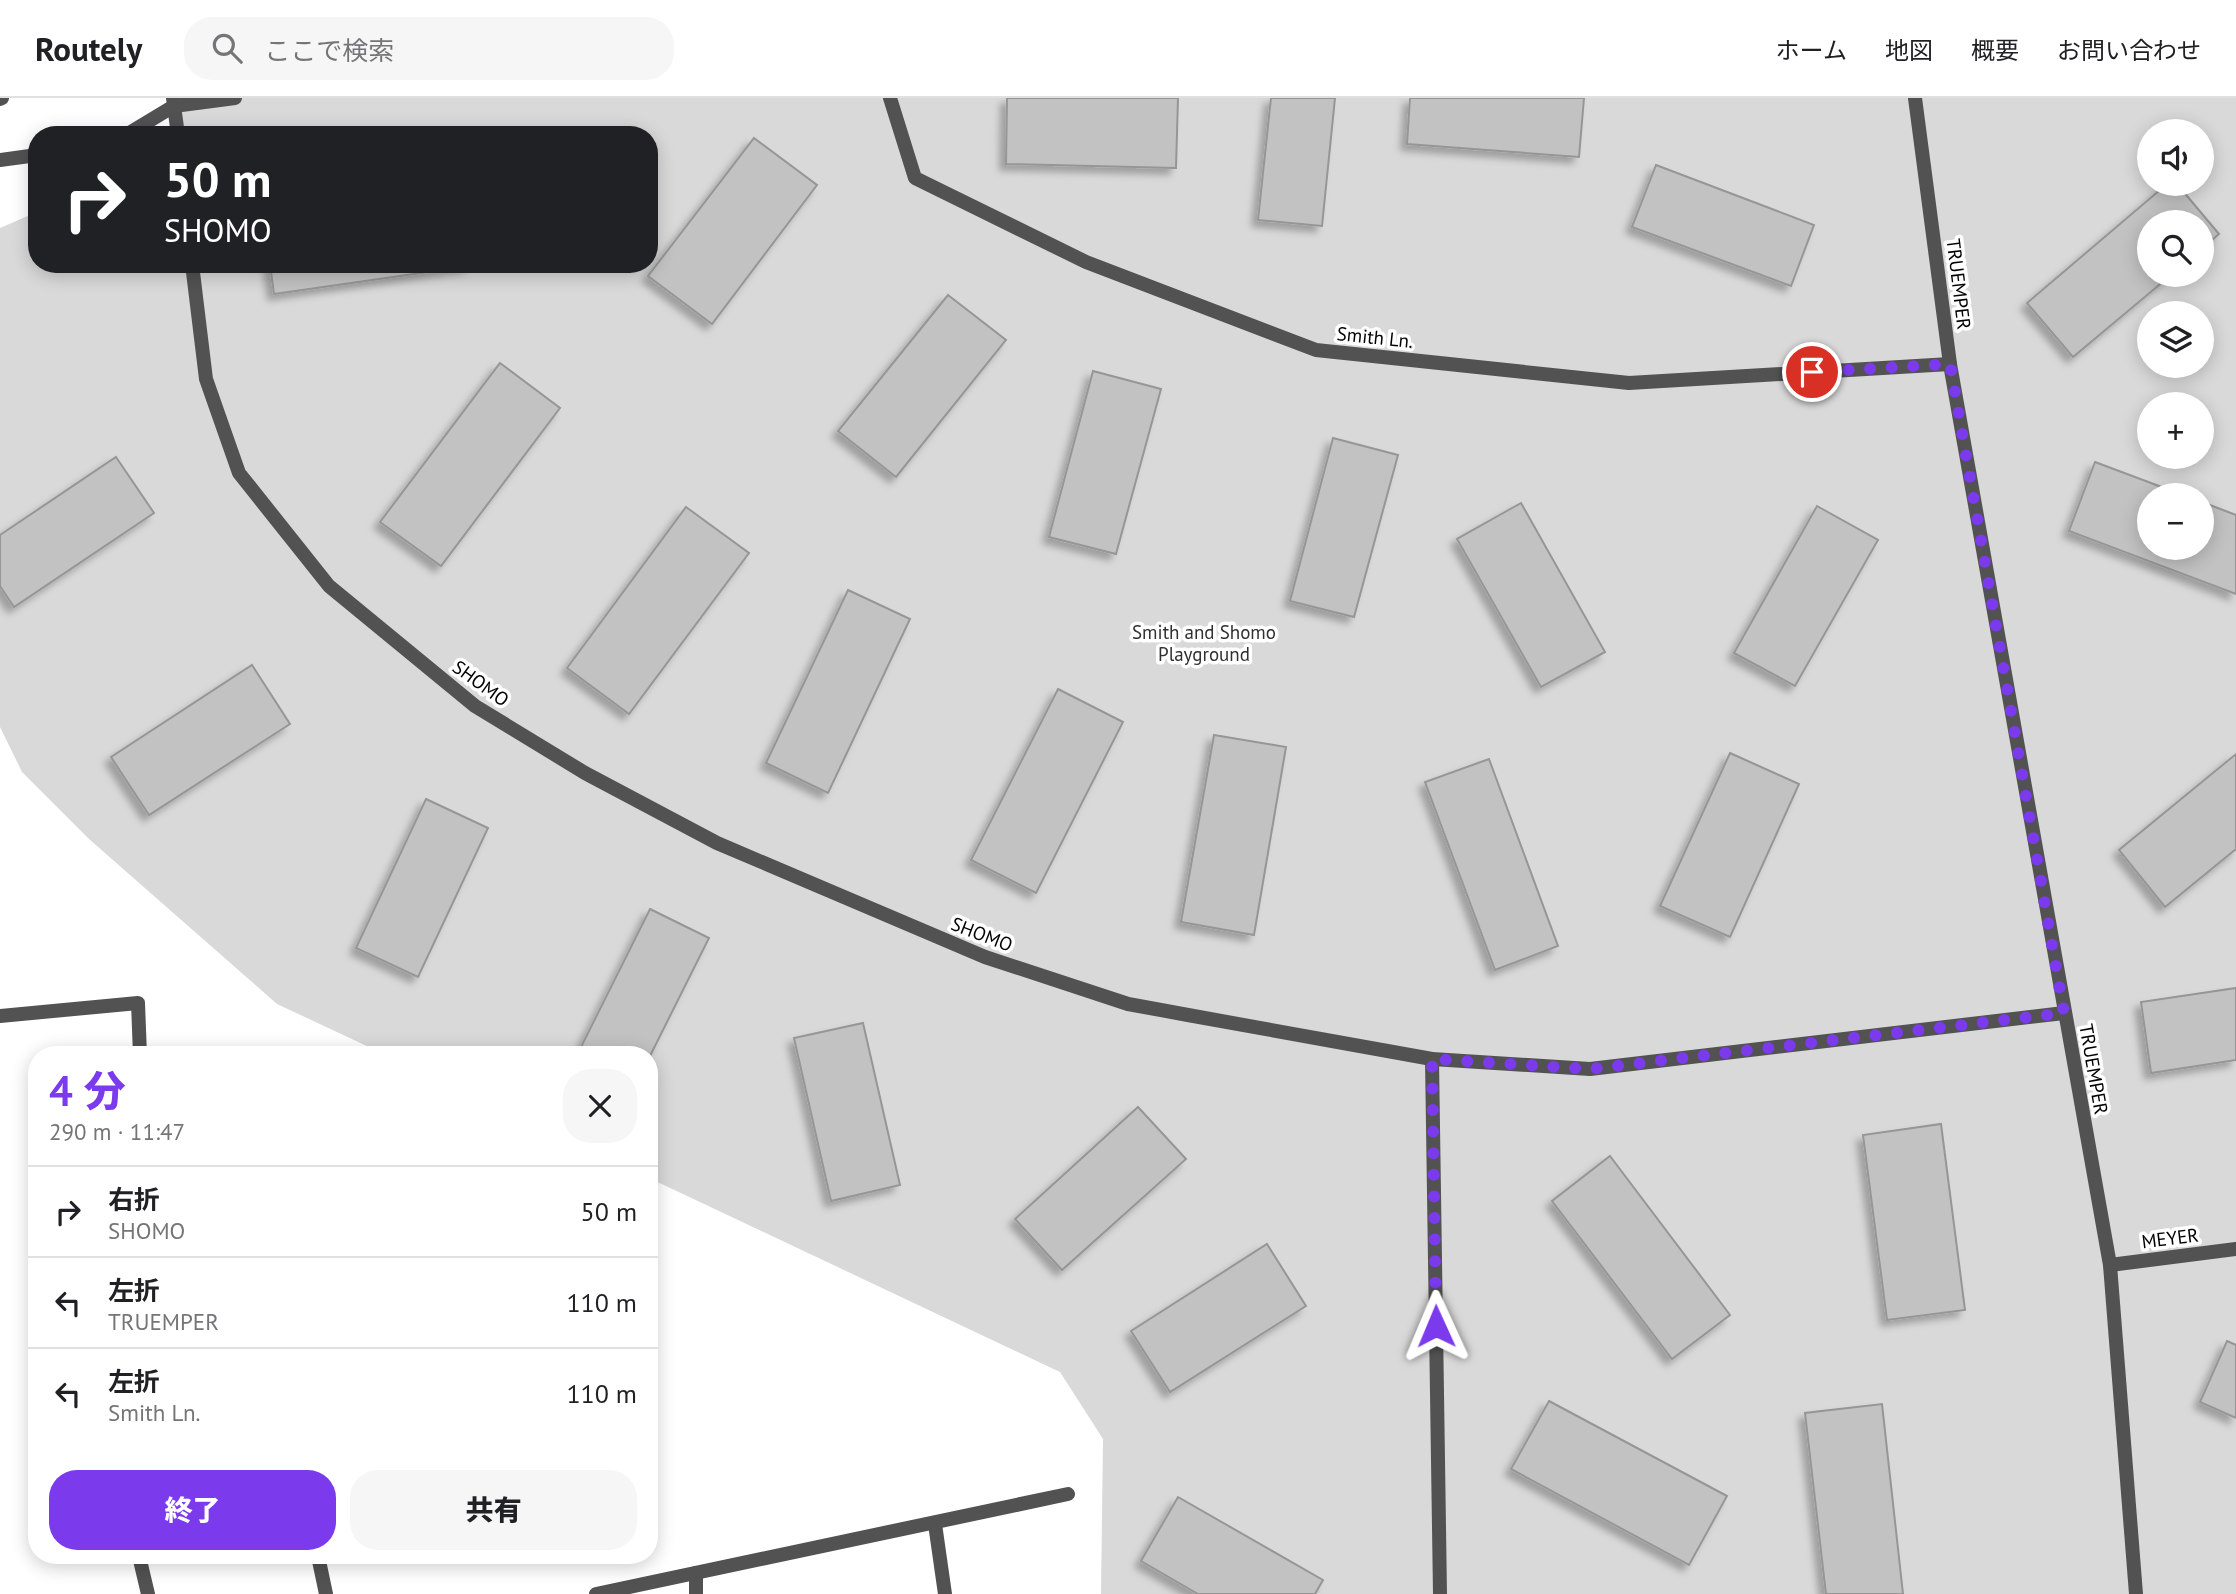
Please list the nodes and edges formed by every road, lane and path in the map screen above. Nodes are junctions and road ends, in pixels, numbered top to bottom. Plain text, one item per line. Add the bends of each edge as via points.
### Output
1 (159, 98) edge
2 (235, 98) edge
3 (890, 98) edge
4 (1915, 98) edge
5 (173, 102) edge
6 (139, 126) edge
7 (177, 126) edge
8 (28, 156) edge
9 (0, 160) edge
10 (193, 273) edge
11 (1950, 364) junction
12 (2064, 1013) junction
13 (0, 1016) edge
14 (140, 1046) edge
15 (1432, 1059) junction
16 (2236, 1249) edge
17 (2110, 1265) junction
18 (1068, 1494) dead end
19 (935, 1524) junction
20 (141, 1564) edge
21 (320, 1564) edge
22 (696, 1573) junction
23 (148, 1594) edge
24 (326, 1594) edge
25 (596, 1594) edge
26 (696, 1594) edge
27 (945, 1594) edge
28 (1440, 1594) edge
29 (2136, 1594) edge

1 - 5 street
2 - 5 street
3 - 11 street, Smith Ln. via 915,178 1086,262 1316,350 1629,383
4 - 11 street, TRUEMPER
5 - 6 street
5 - 7 street
8 - 9 street
10 - 15 street, SHOMO via 206,379 239,473 330,586 475,705 585,773 717,843 985,957 1128,1004
11 - 12 street, TRUEMPER
12 - 15 street, SHOMO via 1590,1069
12 - 17 street, TRUEMPER
13 - 14 street via 138,1003
15 - 28 street
16 - 17 street, MEYER
17 - 29 street, TRUEMPER
18 - 19 street
19 - 22 street
19 - 27 street
20 - 23 street
21 - 24 street
22 - 25 street
22 - 26 street

